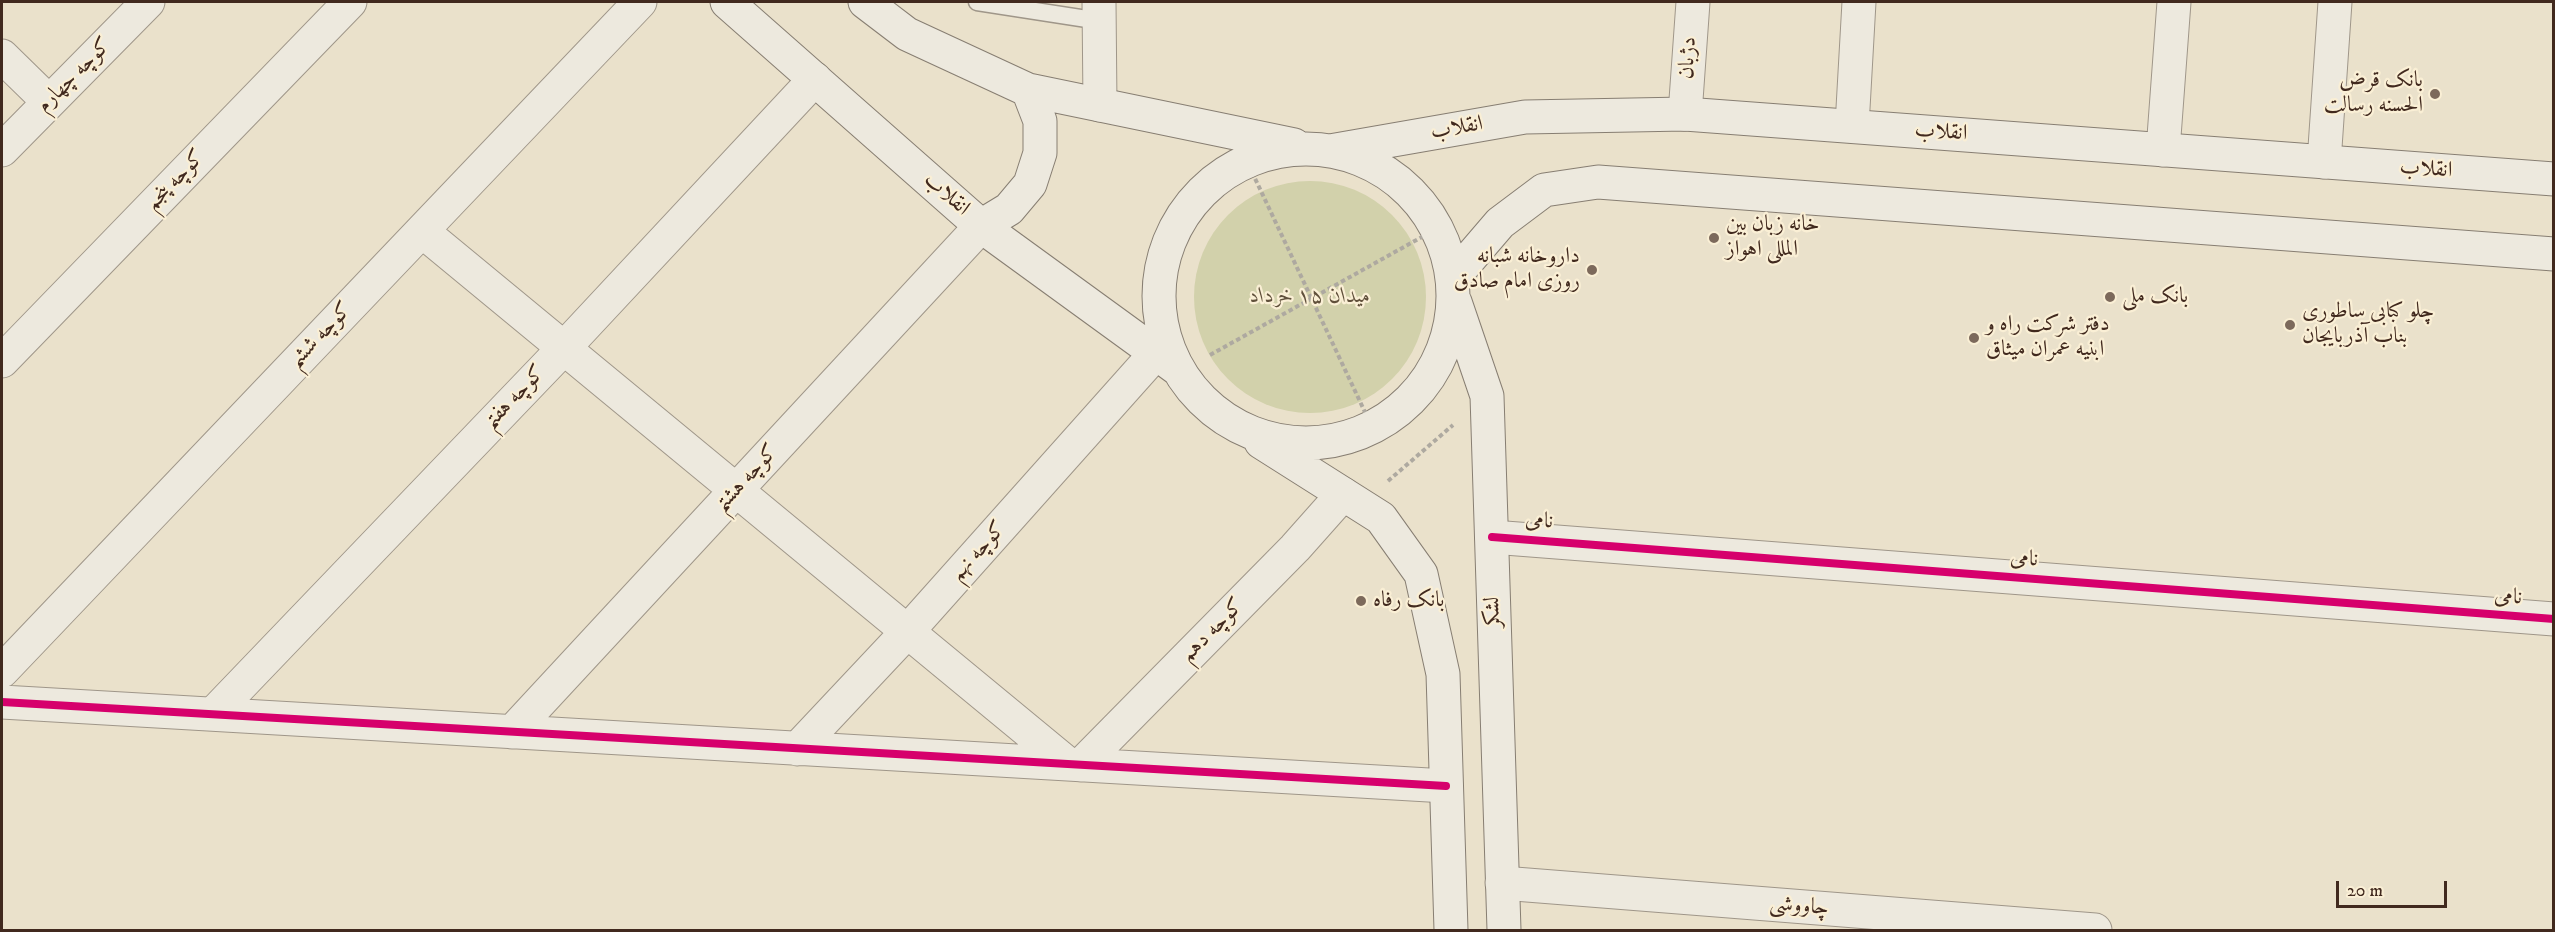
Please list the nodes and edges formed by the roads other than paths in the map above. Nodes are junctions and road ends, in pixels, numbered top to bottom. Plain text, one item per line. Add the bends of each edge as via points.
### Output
1 (148, 2) edge
2 (350, 2) edge
3 (640, 2) edge
4 (727, 2) edge
5 (865, 2) edge
6 (977, 2) edge
7 (1693, 2) edge
8 (1859, 2) edge
9 (2174, 2) edge
10 (2335, 2) edge
11 (1100, 11) edge
12 (2, 56) edge
13 (815, 79) junction
14 (1028, 90) junction
15 (49, 102) junction
16 (1101, 105) junction
17 (1685, 114) junction
18 (1852, 126) junction
19 (2, 150) edge
20 (1320, 150) junction
21 (2163, 150) junction
22 (2324, 162) junction
23 (2553, 179) edge
24 (981, 226) junction
25 (422, 231) junction
26 (2553, 254) edge
27 (1453, 289) junction
28 (564, 348) junction
29 (1180, 360) junction
30 (2, 361) edge
31 (1229, 422) junction
32 (736, 490) junction
33 (1351, 500) junction
34 (1492, 537) junction
35 (2553, 619) edge
36 (908, 632) junction
37 (2, 671) edge
38 (2, 702) edge
39 (213, 714) junction
40 (512, 732) junction
41 (797, 749) junction
42 (1075, 765) junction
43 (1446, 786) junction
44 (1502, 883) junction
45 (1451, 930) edge
46 (1504, 930) edge
47 (2095, 930) edge

1 - 15 street, کوچه چهارم
2 - 30 street, کوچه پنجم
3 - 25 street, کوچه ششم
4 - 13 street, انقلاب
5 - 14 street, انقلاب via 907,34
6 - 11 lane
7 - 17 street, دژبان
8 - 18 street
9 - 21 street
10 - 22 street
11 - 16 street
12 - 15 street
13 - 24 street, انقلاب
13 - 28 street, کوچه هفتم
14 - 16 street, انقلاب
14 - 24 street, کوچه هشتم via 1040,121 1040,153 1030,184 1009,209
15 - 19 street, کوچه چهارم
16 - 20 street, انقلاب
17 - 18 street, انقلاب
17 - 20 street, انقلاب via 1525,117
18 - 21 street, انقلاب
20 - 27 street via 1348,154 1384,169 1414,194 1438,228 1450,261
20 - 29 street via 1272,152 1236,166 1204,189 1180,219 1165,254 1158,292 1162,331
21 - 22 street, انقلاب
22 - 23 street, انقلاب
24 - 29 street, انقلاب
24 - 32 street, کوچه هشتم
25 - 28 street
25 - 37 street, کوچه ششم
26 - 27 street via 1598,183 1544,190 1500,223
27 - 31 street via 1448,337 1432,373 1408,402 1372,427 1341,439 1302,443 1264,438
27 - 34 street, لشکر via 1487,396
28 - 32 street
28 - 39 street, کوچه هفتم
29 - 31 street via 1199,398
29 - 36 street, کوچه نهم
31 - 33 street
32 - 36 street
32 - 40 street, کوچه هشتم
33 - 42 street, کوچه دهم via 1295,548
33 - 43 street via 1381,518 1421,574 1443,674
34 - 35 street, نامی
34 - 44 street, لشکر
36 - 41 street, کوچه نهم
36 - 42 street
38 - 39 street
39 - 40 street
40 - 41 street
41 - 42 street
42 - 43 street
43 - 45 street
44 - 46 street, لشکر
44 - 47 street, چاووشی

